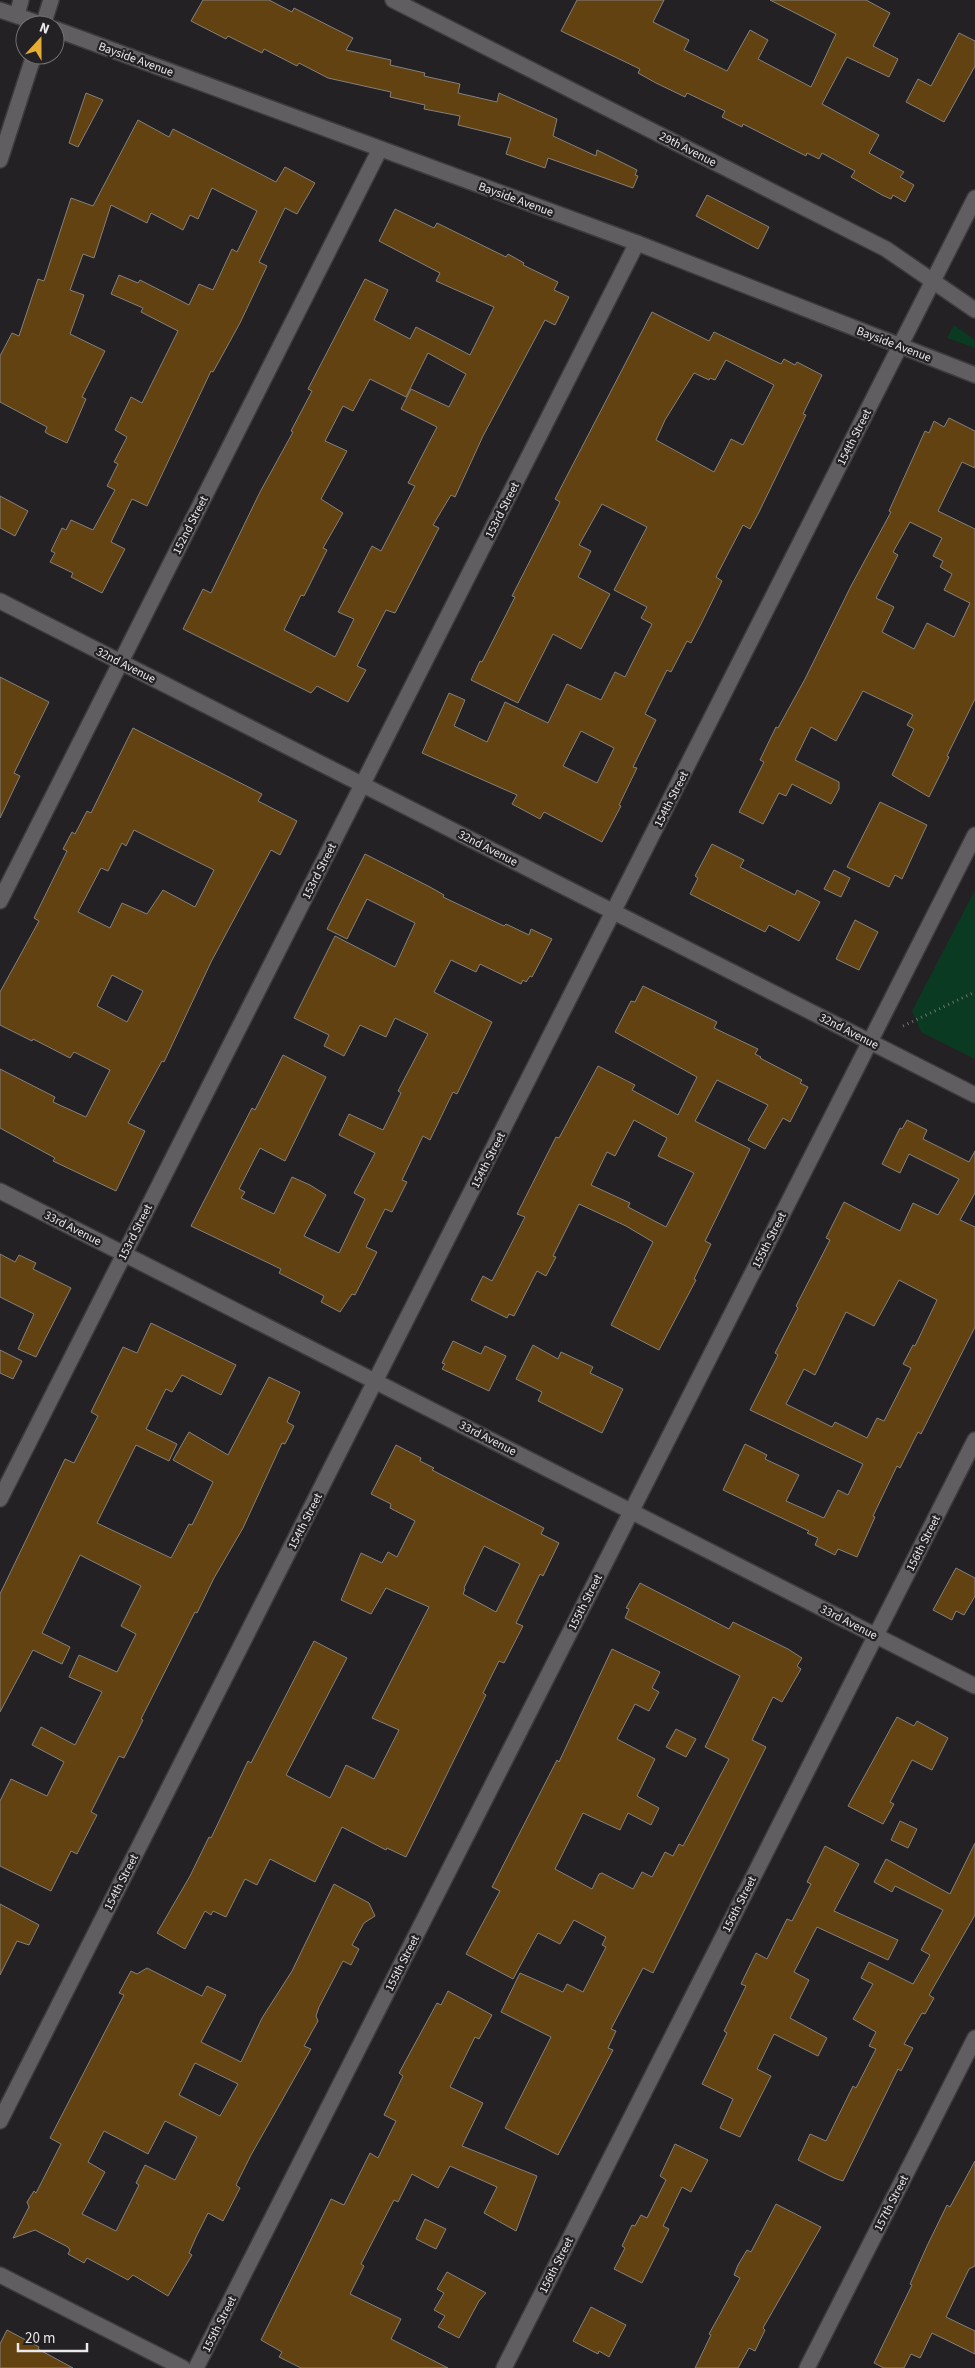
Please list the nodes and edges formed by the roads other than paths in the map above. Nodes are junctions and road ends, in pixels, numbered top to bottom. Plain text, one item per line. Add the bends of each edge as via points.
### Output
1 (21, 0) edge
2 (51, 0) edge
3 (393, 0) edge
4 (0, 10) edge
5 (17, 15) joint
6 (46, 15) edge
7 (65, 33) edge
8 (31, 65) edge
9 (380, 149) junction
10 (0, 160) edge
11 (975, 198) edge
12 (637, 243) junction
13 (934, 281) junction
14 (975, 310) edge
15 (900, 347) junction
16 (975, 375) edge
17 (0, 600) edge
18 (121, 662) junction
19 (363, 784) junction
20 (975, 835) edge
21 (0, 901) edge
22 (613, 912) junction
23 (870, 1042) junction
24 (975, 1095) edge
25 (0, 1191) edge
26 (124, 1254) junction
27 (376, 1381) junction
28 (975, 1440) edge
29 (1, 1496) edge
30 (631, 1511) junction
31 (876, 1636) junction
32 (975, 1686) edge
33 (975, 2038) edge
34 (0, 2121) edge
35 (0, 2275) edge
36 (183, 2368) edge
37 (196, 2368) edge
38 (504, 2368) edge
39 (807, 2368) edge

1 - 5 street
2 - 6 street
3 - 13 street, 29th Avenue via 886,249
4 - 5 street
7 - 9 street, Bayside Avenue
8 - 10 street
9 - 12 street, Bayside Avenue
9 - 18 street, 152nd Street
11 - 13 street, 154th Street
12 - 15 street, Bayside Avenue
12 - 19 street, 153rd Street
13 - 14 street, 29th Avenue
13 - 15 street, 154th Street
15 - 16 street, Bayside Avenue
15 - 22 street, 154th Street
17 - 18 street, 32nd Avenue
18 - 19 street, 32nd Avenue
18 - 21 street, 152nd Street
19 - 22 street, 32nd Avenue
19 - 26 street, 153rd Street
20 - 23 street, 155th Street
22 - 23 street, 32nd Avenue
22 - 27 street, 154th Street
23 - 24 street, 32nd Avenue
23 - 30 street, 155th Street
25 - 26 street, 33rd Avenue
26 - 27 street, 33rd Avenue
26 - 29 street, 153rd Street
27 - 30 street, 33rd Avenue
27 - 34 street, 154th Street
28 - 31 street, 156th Street
30 - 31 street, 33rd Avenue
30 - 37 street, 155th Street
31 - 32 street, 33rd Avenue
31 - 38 street, 156th Street
33 - 39 street, 157th Street
35 - 36 street

